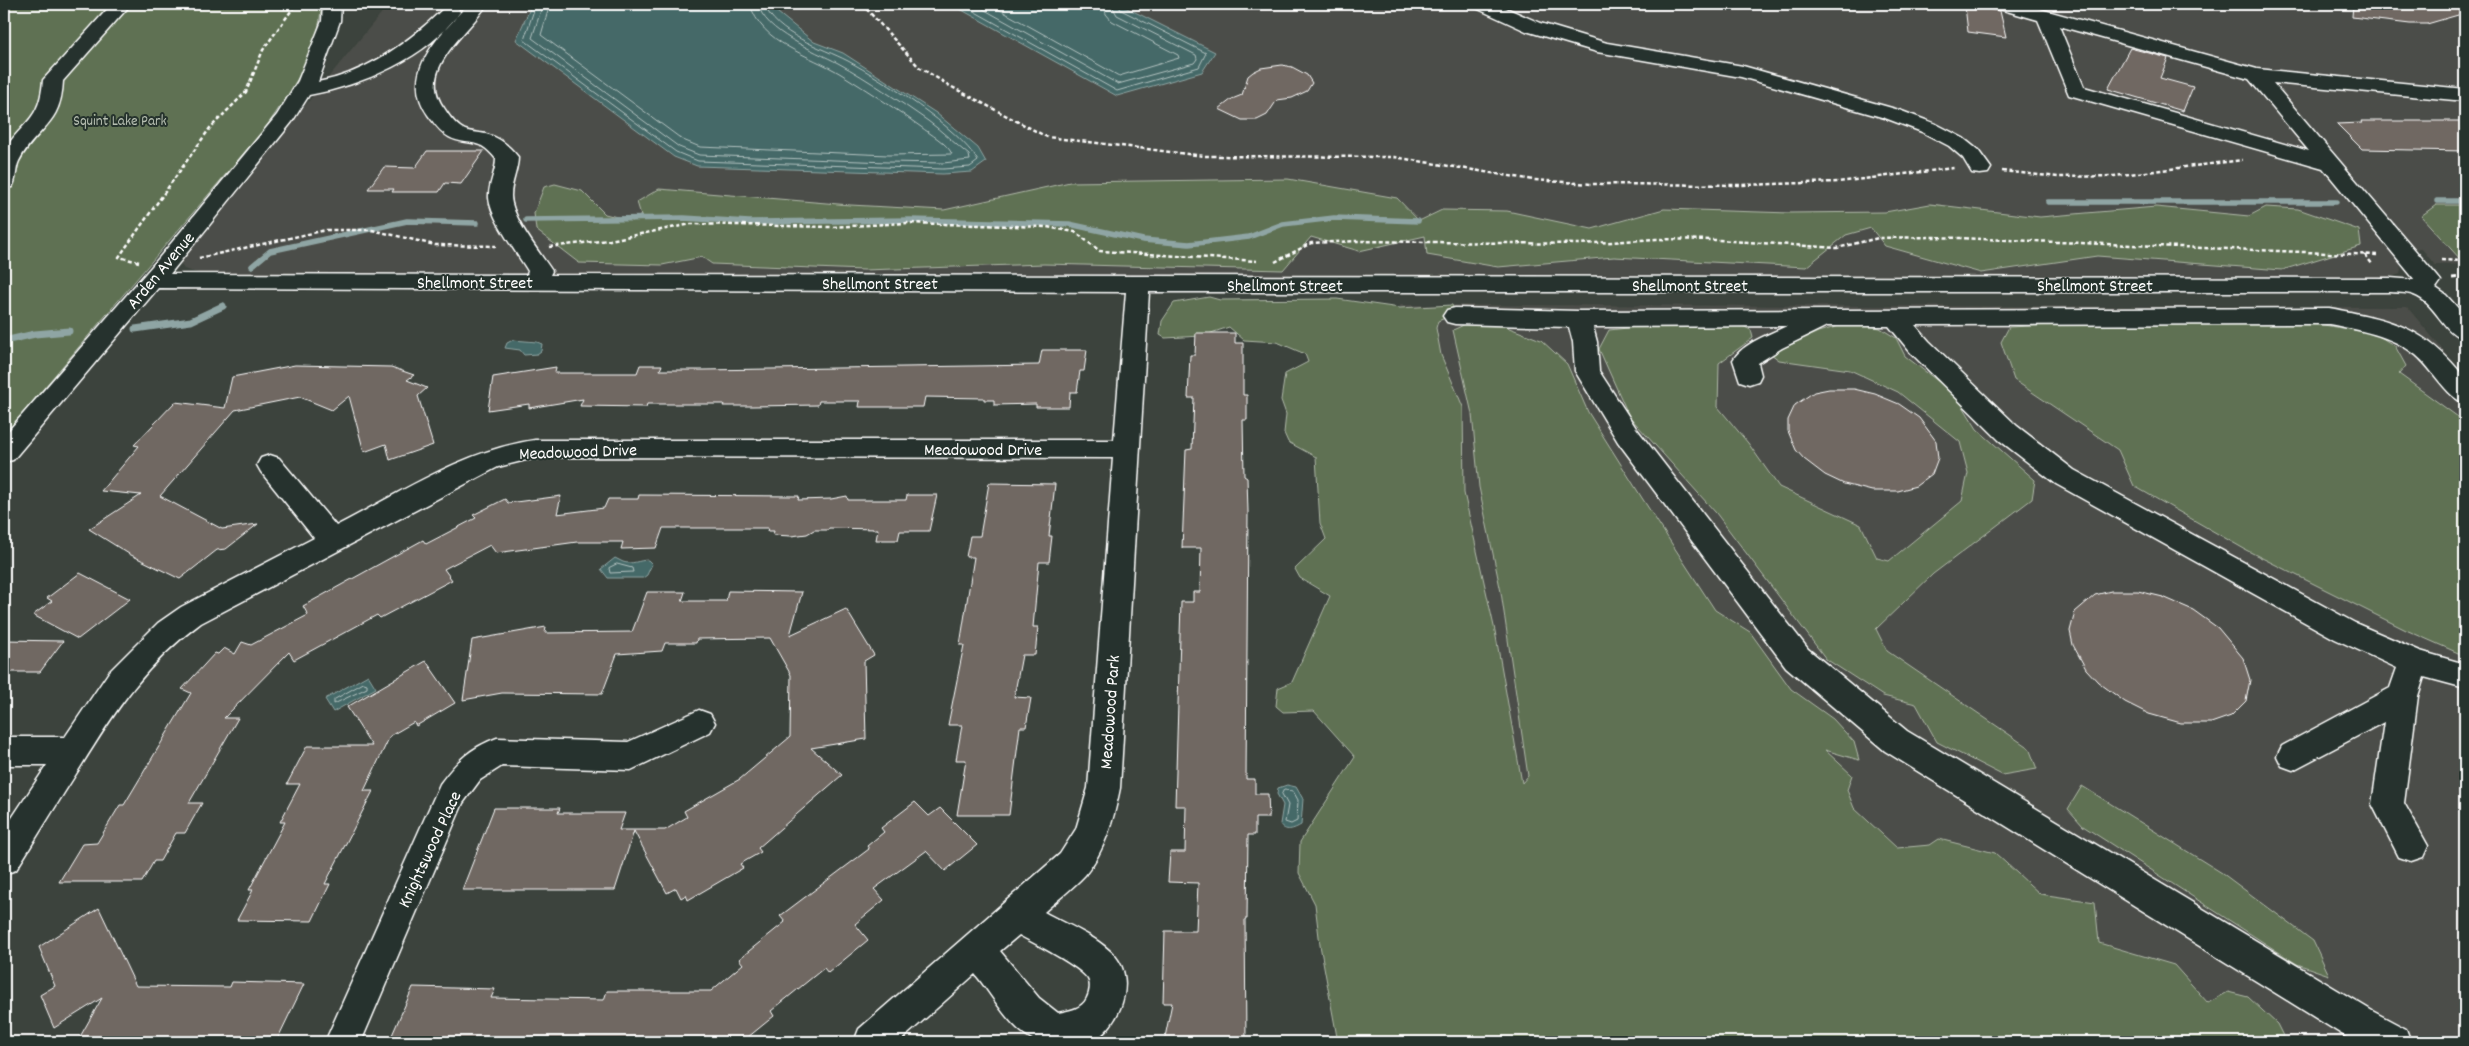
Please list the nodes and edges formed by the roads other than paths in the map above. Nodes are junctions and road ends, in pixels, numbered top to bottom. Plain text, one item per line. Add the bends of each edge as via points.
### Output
1 (122, 4) edge
2 (332, 4) edge
3 (459, 4) edge
4 (478, 4) edge
5 (1482, 4) edge
6 (2002, 4) edge
7 (2046, 16) junction
8 (2256, 75) junction
9 (306, 86) junction
10 (2465, 96) edge
11 (2332, 164) junction
12 (1980, 168) road end
13 (4, 182) edge
14 (147, 272) junction
15 (536, 282) junction
16 (1138, 284) junction
17 (2420, 288) junction
18 (1456, 316) dead end
19 (1895, 317) junction
20 (1827, 318) junction
21 (1579, 319) junction
22 (2465, 331) edge
23 (1749, 374) dead end
24 (2465, 394) edge
25 (1126, 449) junction
26 (4, 453) edge
27 (270, 465) dead end
28 (332, 541) junction
29 (2414, 662) junction
30 (2465, 676) edge
31 (2402, 696) junction
32 (699, 723) dead end
33 (4, 751) edge
34 (73, 751) junction
35 (2293, 756) dead end
36 (2411, 846) dead end
37 (4, 859) edge
38 (1017, 915) junction
39 (977, 950) junction
40 (2358, 1034) edge
41 (343, 1042) edge
42 (872, 1042) edge
43 (2393, 1042) edge

1 - 13 street via 53,80 46,114 7,162
2 - 9 street, Arden Avenue via 331,21
3 - 9 street via 432,32 394,60 337,83
4 - 15 street via 434,57 427,72 425,97 452,132 464,138 489,141 507,158 508,168 499,197 505,213 540,271
5 - 12 street via 1534,26 1604,48 1743,72 1892,114 1956,142 1972,154
6 - 7 street
7 - 8 street
7 - 11 street via 2076,91
8 - 10 street
8 - 11 street
9 - 14 street, Arden Avenue via 285,118
11 - 17 street via 2429,281
14 - 15 street, Shellmont Street
14 - 26 street, Arden Avenue
15 - 16 street, Shellmont Street
16 - 17 street, Shellmont Street via 2390,285
16 - 25 street, Meadowood Park
17 - 22 street via 2438,300
18 - 21 street
19 - 20 street
19 - 24 street via 2329,316 2379,326 2419,345 2435,358
19 - 29 street via 1920,347 2008,433 2065,478 2346,631
20 - 21 street
20 - 23 street via 1773,342 1745,360
21 - 40 street via 1587,371 1627,435 1798,658 1896,741
25 - 28 street, Meadowood Drive via 535,449 479,464
25 - 38 street, Meadowood Park via 1104,788 1099,813 1082,854
27 - 28 street
28 - 34 street, Meadowood Drive via 191,616 161,637 122,677
29 - 30 street
29 - 31 street
31 - 35 street
31 - 36 street via 2388,804
32 - 41 street, Knightswood Place via 631,756 498,752 469,770 451,794
33 - 34 street
34 - 37 street, Meadowood Drive
38 - 39 street, Meadowood Park
38 - 39 street via 1085,954 1103,969 1108,990 1100,1012 1080,1028 1056,1031 1040,1023 1026,1011
39 - 42 street, Meadowood Park
40 - 43 street

